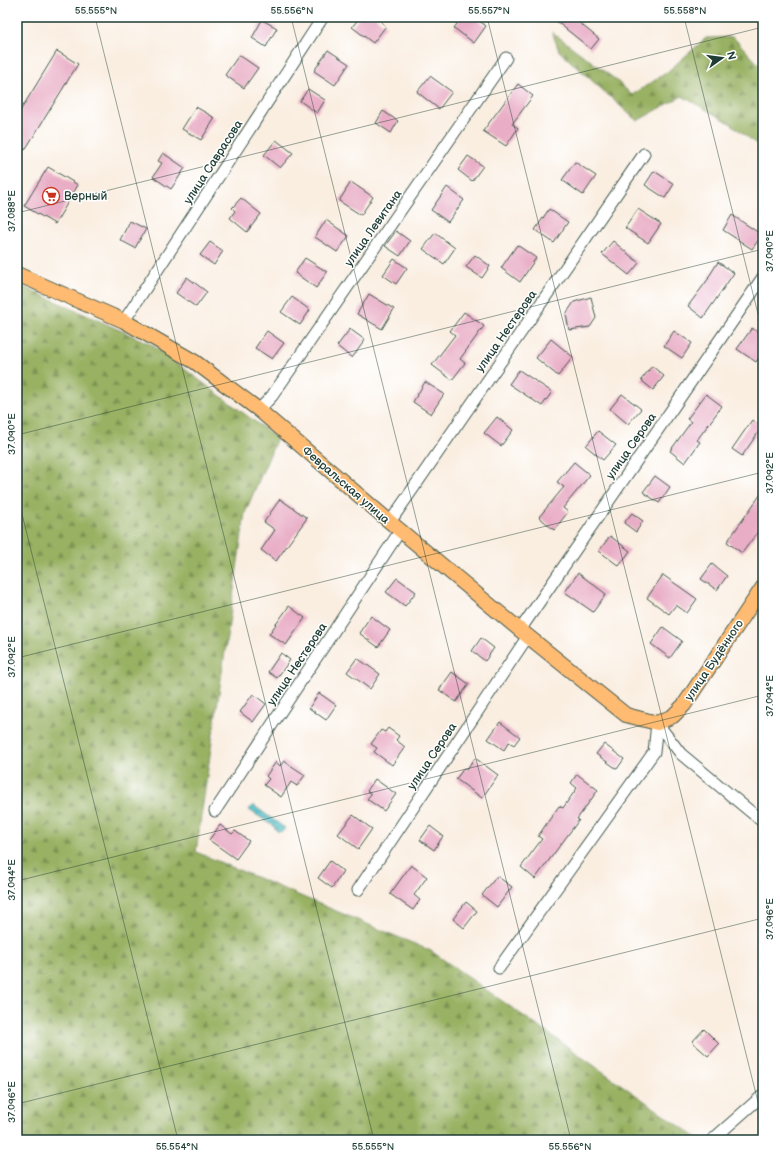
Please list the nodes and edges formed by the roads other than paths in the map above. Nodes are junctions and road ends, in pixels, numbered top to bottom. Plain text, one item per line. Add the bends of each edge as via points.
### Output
1 (323, 17) edge
2 (506, 58) dead end
3 (644, 154) dead end
4 (17, 274) edge
5 (763, 277) edge
6 (124, 321) junction
7 (259, 410) junction
8 (395, 527) junction
9 (763, 587) edge
10 (524, 633) junction
11 (657, 723) junction
12 (215, 811) dead end
13 (763, 822) edge
14 (358, 890) dead end
15 (499, 968) dead end
16 (763, 1095) edge
17 (712, 1140) edge

1 - 6 street, улица Саврасова
2 - 7 street, улица Левитана via 272,396
3 - 8 street, улица Нестерова
4 - 6 main road, Февральская улица
5 - 10 street, улица Серова
6 - 7 main road, Февральская улица via 195,362
7 - 8 main road, Февральская улица
8 - 10 main road, Февральская улица
8 - 12 street, улица Нестерова
9 - 11 main road, улица Будённого via 684,705 673,716
10 - 11 main road, Февральская улица via 626,715
10 - 14 street, улица Серова
11 - 13 street via 682,754
11 - 15 street via 654,752
16 - 17 street

